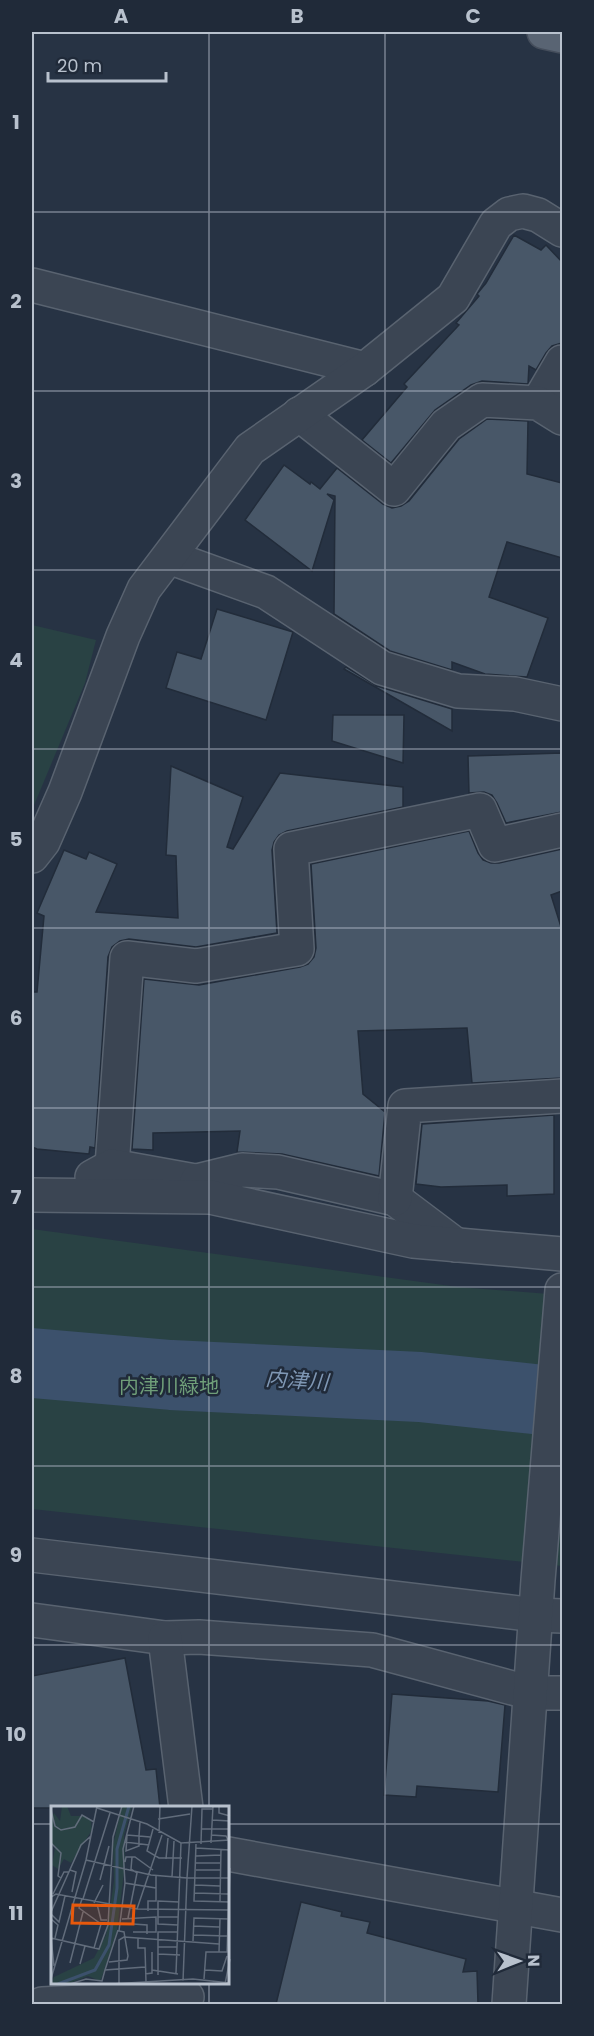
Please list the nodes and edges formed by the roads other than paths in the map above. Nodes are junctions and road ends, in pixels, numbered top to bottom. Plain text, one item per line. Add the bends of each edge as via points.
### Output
1 (544, 32) edge
2 (562, 36) edge
3 (562, 230) edge
4 (32, 285) edge
5 (562, 362) edge
6 (365, 369) junction
7 (550, 411) edge
8 (299, 414) junction
9 (169, 557) junction
10 (562, 704) edge
11 (562, 830) edge
12 (32, 856) edge
13 (562, 1096) edge
14 (112, 1166) junction
15 (204, 1189) junction
16 (45, 1195) edge
17 (395, 1199) junction
18 (456, 1245) junction
19 (562, 1254) edge
20 (562, 1290) edge
21 (32, 1555) edge
22 (549, 1616) edge
23 (32, 1620) edge
24 (165, 1638) junction
25 (547, 1693) edge
26 (186, 1806) edge
27 (230, 1854) edge
28 (517, 1907) junction
29 (562, 1915) edge
30 (188, 1995) edge
31 (42, 2004) edge
32 (509, 2004) edge

1 - 2 main road
3 - 6 street via 538,215 523,211 509,214 496,224 453,298
4 - 6 street
5 - 7 street
6 - 8 street
7 - 8 street via 482,400 446,425 394,489
8 - 9 street via 250,449
9 - 10 street via 266,592 382,668 458,691 515,694
9 - 12 street via 144,589 135,608 65,792 43,842
11 - 14 street via 495,845 480,810 291,849 297,949 196,966 127,958
13 - 17 street via 405,1106
14 - 15 street
14 - 16 street
15 - 16 street
15 - 17 street via 242,1170 278,1172
15 - 18 street via 413,1240
17 - 18 street
18 - 19 street
20 - 22 street via 538,1580
21 - 22 street
22 - 25 street
23 - 24 street
24 - 25 street via 372,1650
24 - 26 street
25 - 28 street
27 - 28 street
28 - 29 street
28 - 32 street
30 - 31 street

